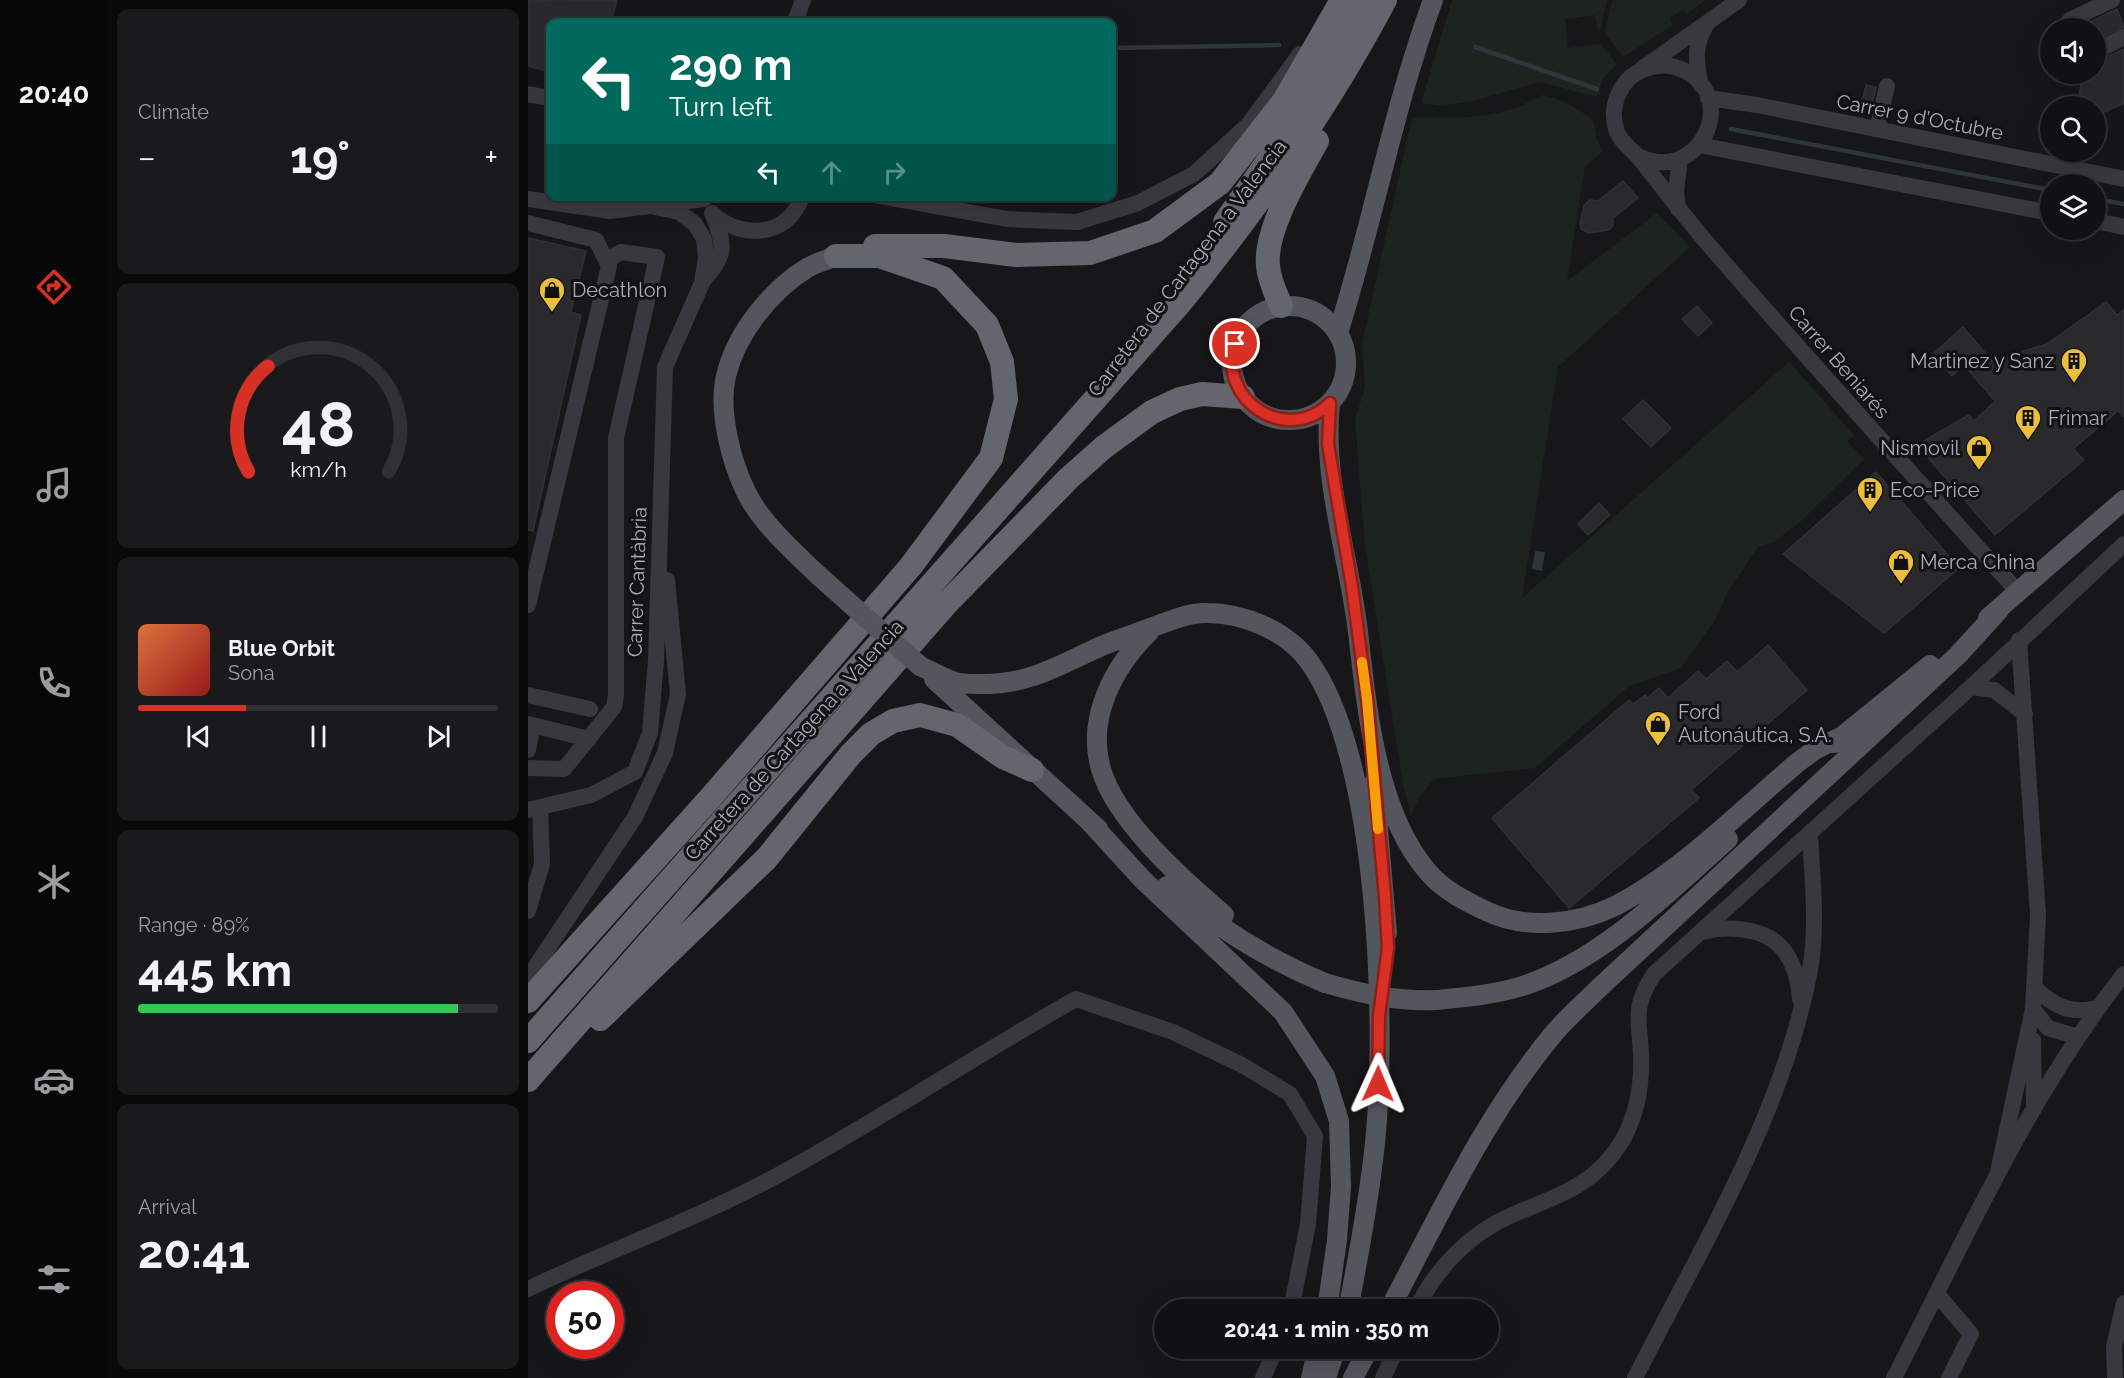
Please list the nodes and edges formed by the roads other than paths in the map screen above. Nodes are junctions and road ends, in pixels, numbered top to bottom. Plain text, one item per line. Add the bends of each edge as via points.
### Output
1 (803, 0) edge
2 (1328, 0) edge
3 (1342, 0) edge
4 (1362, 0) edge
5 (1386, 0) edge
6 (1433, 0) edge
7 (1739, 0) edge
8 (2112, 0) edge
9 (796, 18) edge
10 (2074, 18) edge
11 (1708, 22) junction
12 (2124, 37) edge
13 (2106, 46) edge
14 (1640, 71) junction
15 (1887, 87) dead end
16 (1705, 92) junction
17 (528, 94) edge
18 (546, 98) edge
19 (1877, 129) junction
20 (1699, 145) junction
21 (1638, 156) junction
22 (1680, 159) junction
23 (2124, 179) edge
24 (528, 199) edge
25 (799, 201) edge
26 (907, 201) edge
27 (707, 203) edge
28 (655, 207) junction
29 (1678, 210) junction
30 (2040, 211) edge
31 (528, 223) edge
32 (2106, 223) edge
33 (2124, 227) edge
34 (836, 256) junction
35 (607, 260) junction
36 (702, 283) junction
37 (1281, 306) junction
38 (1338, 333) junction
39 (1243, 397) junction
40 (1330, 403) junction
41 (1059, 438) junction
42 (2124, 500) edge
43 (661, 507) junction
44 (2124, 544) edge
45 (2019, 593) junction
46 (528, 605) edge
47 (1999, 610) junction
48 (1155, 626) junction
49 (2019, 640) junction
50 (920, 666) junction
51 (1971, 687) junction
52 (528, 695) edge
53 (1367, 699) junction
54 (590, 709) dead end
55 (2025, 714) junction
56 (531, 724) edge
57 (1843, 736) junction
58 (589, 739) junction
59 (528, 750) edge
60 (528, 768) edge
61 (1032, 770) junction
62 (534, 808) edge
63 (1089, 821) junction
64 (1810, 833) junction
65 (528, 911) edge
66 (1700, 934) junction
67 (1262, 953) junction
68 (2124, 974) edge
69 (528, 978) edge
70 (2035, 988) junction
71 (528, 1001) edge
72 (2097, 1008) junction
73 (1800, 1009) junction
74 (2032, 1009) junction
75 (1379, 1016) junction
76 (2078, 1037) junction
77 (528, 1041) edge
78 (528, 1080) edge
79 (528, 1086) edge
80 (2034, 1107) junction
81 (1998, 1172) junction
82 (528, 1289) edge
83 (1937, 1294) junction
84 (1293, 1299) edge
85 (1329, 1299) edge
86 (1350, 1299) edge
87 (1395, 1299) edge
88 (1421, 1299) edge
89 (2124, 1303) edge
90 (1271, 1359) edge
91 (1315, 1359) edge
92 (1332, 1359) edge
93 (1363, 1359) edge
94 (1392, 1359) edge
95 (1263, 1378) edge
96 (1311, 1378) edge
97 (1326, 1378) edge
98 (1353, 1378) edge
99 (1383, 1378) edge
100 (1635, 1378) edge
101 (1894, 1378) edge
102 (1949, 1378) edge
103 (2115, 1378) edge

1 - 9 street
2 - 26 street via 1299,55 1248,125 1194,174 1138,203 1077,222 1007,219
3 - 34 highway via 1284,101 1220,183 1155,231 1090,253 1016,255 944,246 870,246
4 - 41 highway, Carretera de Cartagena a Valencia via 1285,137 1201,255
5 - 37 highway via 1366,52 1289,193 1274,230 1268,265
5 - 41 highway, Carretera de Cartagena a Valencia via 1357,53 1264,195 1134,359
6 - 38 main road
7 - 11 street
8 - 10 street
11 - 14 street
11 - 16 street via 1695,53
12 - 13 street
14 - 16 street via 1657,66 1675,67 1689,74
14 - 21 street via 1623,84 1614,108 1618,135
15 - 19 street
16 - 19 street, Carrer 9 d’Octubre
16 - 20 street via 1710,124
17 - 18 street
19 - 23 street, Carrer 9 d’Octubre
20 - 22 street
20 - 30 street
21 - 22 street via 1660,162
21 - 29 street, Carrer Beniarés
22 - 29 street
24 - 28 street via 610,211
25 - 27 street via 791,217 762,232 730,227
27 - 28 street via 679,201
27 - 36 street via 723,240 721,261
28 - 36 street via 679,212 695,224 704,239
29 - 45 street, Carrer Beniarés
31 - 35 street via 596,240
32 - 33 street
34 - 50 main road, bridge via 808,267 784,285 740,341 726,377 725,419 732,458 747,494 772,527
34 - 71 highway via 879,256 943,278 987,325 1002,362 1006,399 991,458 903,575
35 - 46 street via 609,266
35 - 58 street via 621,252 657,258 616,438 616,694 614,707
36 - 43 street, Carrer Cantàbria via 665,367
37 - 38 main road via 1314,311
37 - 39 main road via 1254,317 1236,339 1232,372
38 - 40 main road via 1345,350 1346,369 1341,388
39 - 40 main road via 1262,414 1285,420 1309,417
39 - 78 highway via 1202,394 1152,412 1069,478 947,603
40 - 53 main road via 1328,444
41 - 77 highway, Carretera de Cartagena a Valencia
42 - 45 main road
43 - 62 street, Carrer Cantàbria via 650,733 635,772 591,795
43 - 69 street via 678,694 665,753 635,817
44 - 49 street
45 - 47 main road
47 - 57 main road
47 - 87 main road via 1958,655 1555,1033 1505,1101
48 - 50 main road via 1046,673 998,685 957,683
48 - 67 main road via 1128,653 1107,689 1097,728 1101,768 1121,809 1170,866
48 - 75 main road via 1205,612 1261,624 1307,659 1326,691 1344,738 1360,806 1373,916
49 - 51 street
49 - 55 street
50 - 61 main road
51 - 55 street via 1994,690
51 - 64 street
52 - 54 street
53 - 57 main road via 1385,791 1409,847 1429,874 1450,891 1499,917 1525,922 1560,922 1589,916 1646,888 1797,763
53 - 75 main road via 1388,948
55 - 70 street via 2038,915
56 - 58 street
56 - 59 street
57 - 67 main road, bridge via 1679,883 1578,960 1521,986 1487,994 1405,1002 1325,983
58 - 60 street via 564,769
61 - 63 main road
61 - 79 highway via 1003,757 957,725 920,715 893,721 871,734 767,858
62 - 65 street via 542,864
63 - 67 main road via 1194,908
63 - 85 main road via 1110,847 1283,1012 1324,1076 1338,1121 1341,1186
64 - 66 street
64 - 73 street via 1814,935
66 - 73 street via 1720,927 1746,930 1780,945 1799,985
66 - 88 street via 1654,974 1646,986 1636,1020 1641,1057 1639,1101 1622,1141 1592,1178 1475,1236 1447,1262
68 - 72 street
70 - 72 street via 2061,1008 2081,1013
70 - 74 street
72 - 76 street
73 - 100 street via 1772,1105
74 - 76 street via 2048,1028
74 - 80 street
74 - 81 street
75 - 86 main road via 1375,1141 1365,1226
76 - 80 street
80 - 81 street
81 - 83 street
82 - 84 street via 668,1230 791,1168 1076,999 1173,1032 1242,1065 1290,1094 1315,1136 1308,1224
83 - 101 street
83 - 102 street via 1971,1334
89 - 103 street via 2114,1347
90 - 95 street
91 - 96 main road
92 - 97 main road
93 - 98 main road
94 - 99 street

